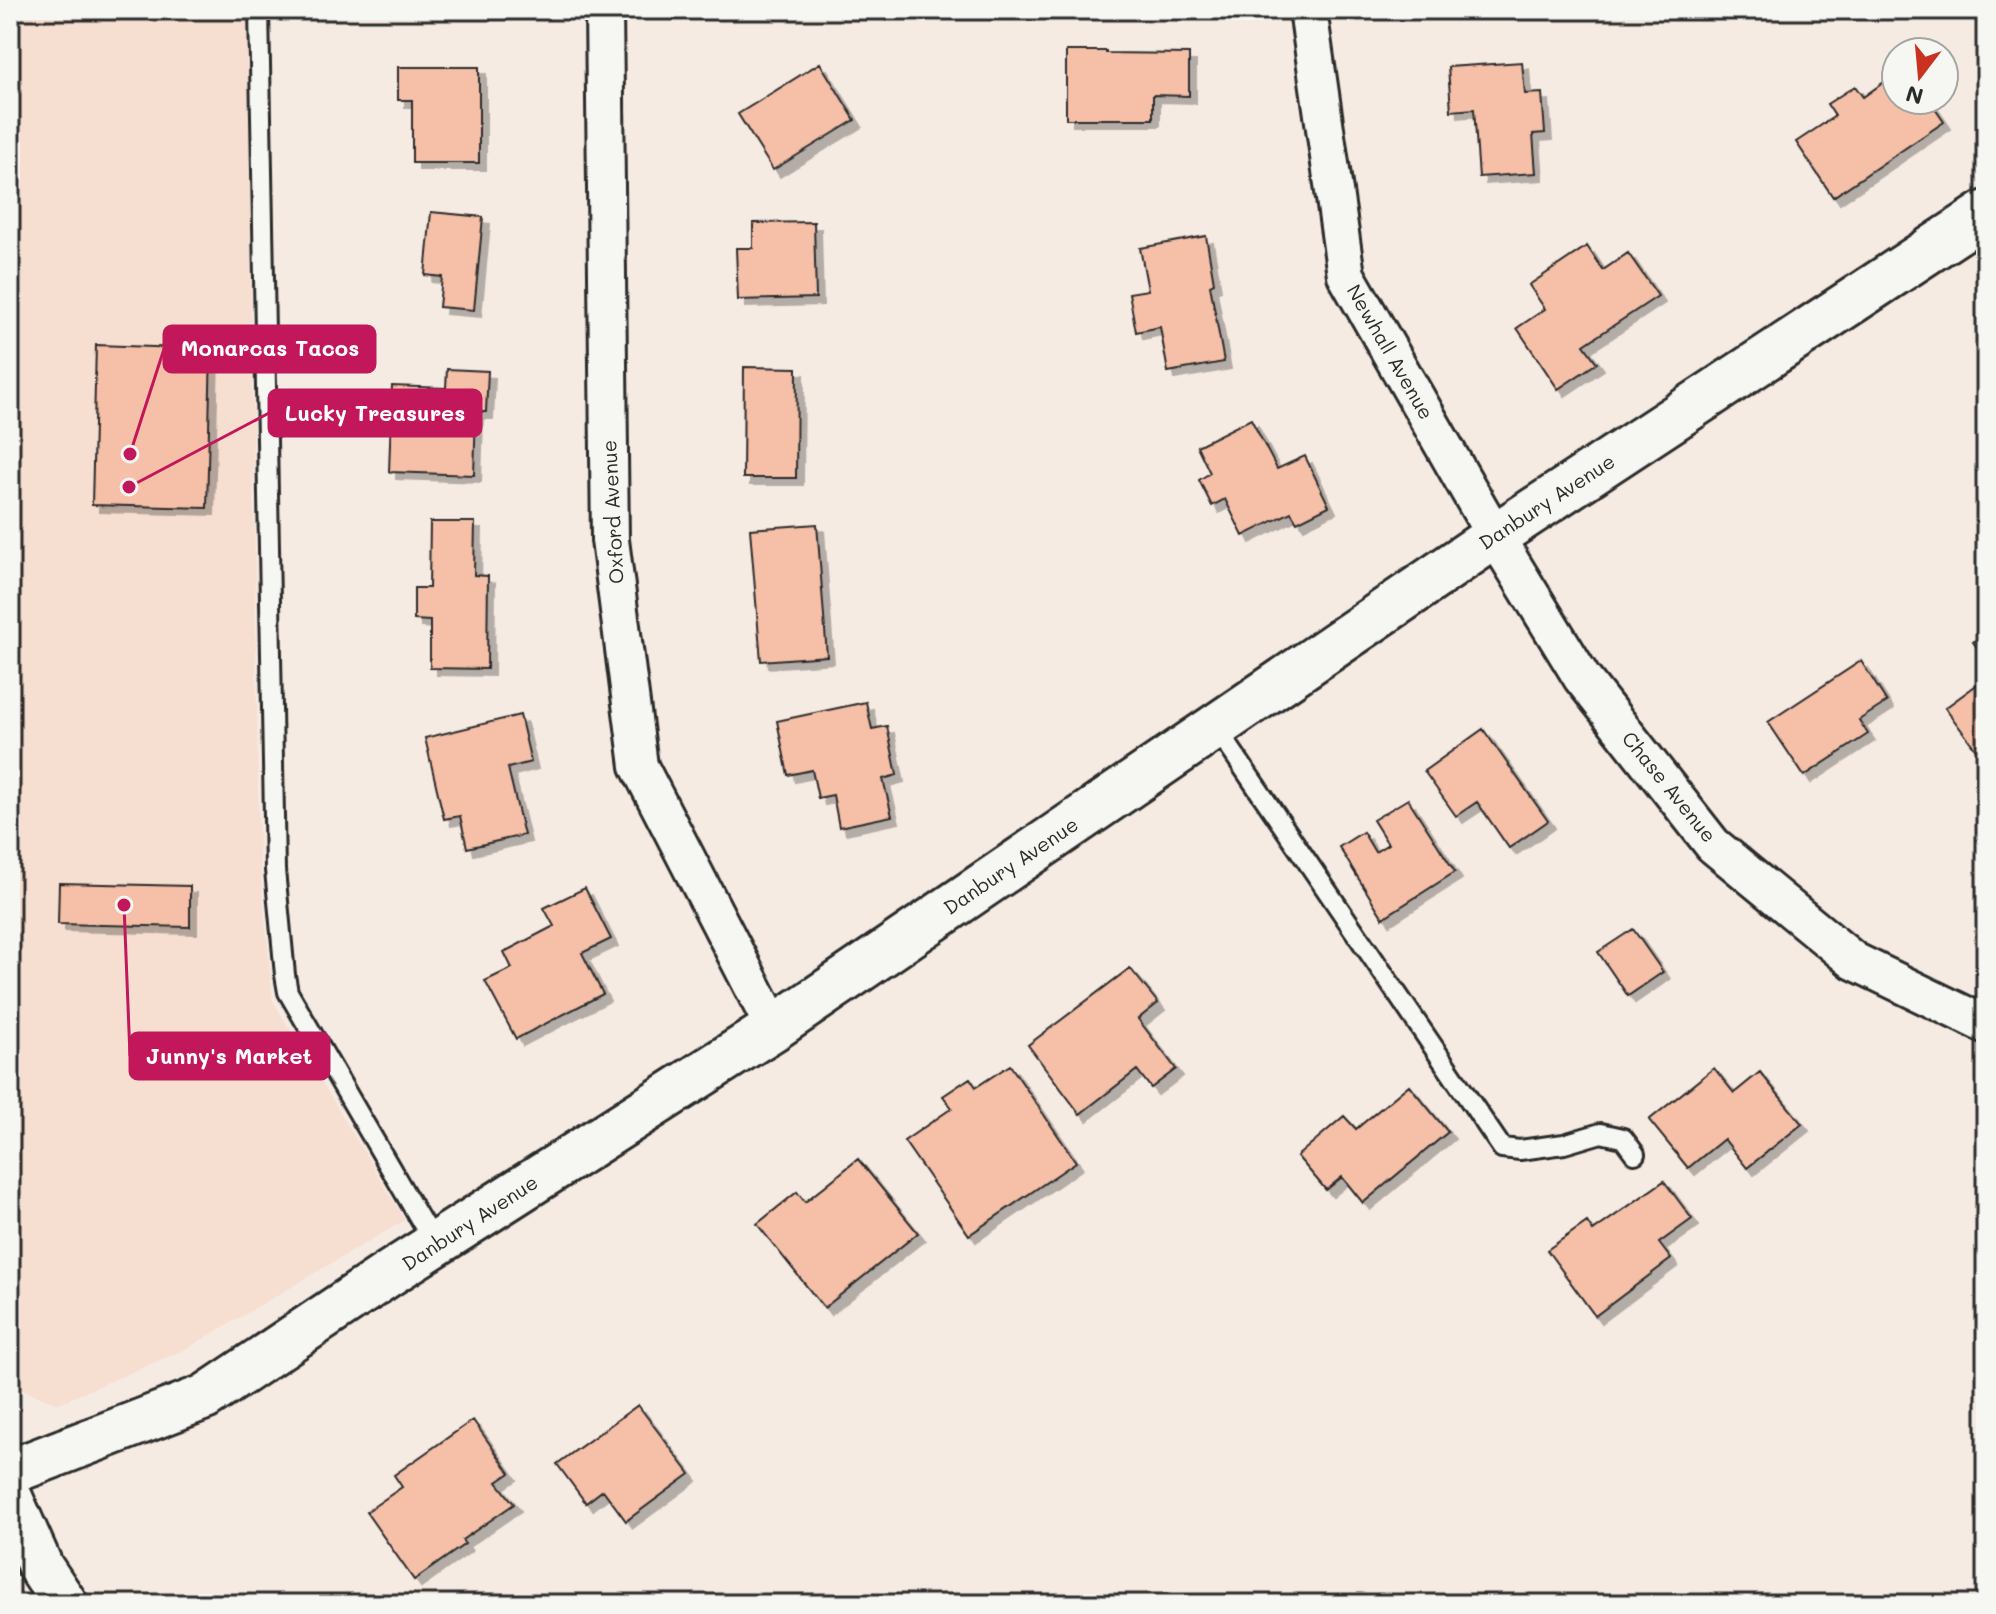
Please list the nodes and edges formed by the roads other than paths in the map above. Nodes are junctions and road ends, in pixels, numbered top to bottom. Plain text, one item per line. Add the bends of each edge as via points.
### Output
1 (259, 10) edge
2 (604, 10) edge
3 (1308, 10) edge
4 (1986, 213) edge
5 (1495, 536) junction
6 (1215, 726) junction
7 (1986, 1025) edge
8 (774, 1028) junction
9 (1635, 1154) dead end
10 (435, 1245) junction
11 (10, 1472) edge
12 (10, 1498) edge
13 (65, 1604) edge

1 - 10 lane via 275,870 285,975 288,992
2 - 8 street, Oxford Avenue via 610,540 639,766
3 - 5 street, Newhall Avenue via 1346,275
4 - 5 street, Danbury Avenue
5 - 6 street, Danbury Avenue
5 - 7 street, Chase Avenue via 1582,678 1713,845 1854,961
6 - 8 street, Danbury Avenue
6 - 9 lane via 1502,1148 1564,1144 1601,1133 1623,1138
8 - 10 street, Danbury Avenue
10 - 11 street, Danbury Avenue via 205,1397
12 - 13 street via 41,1568

